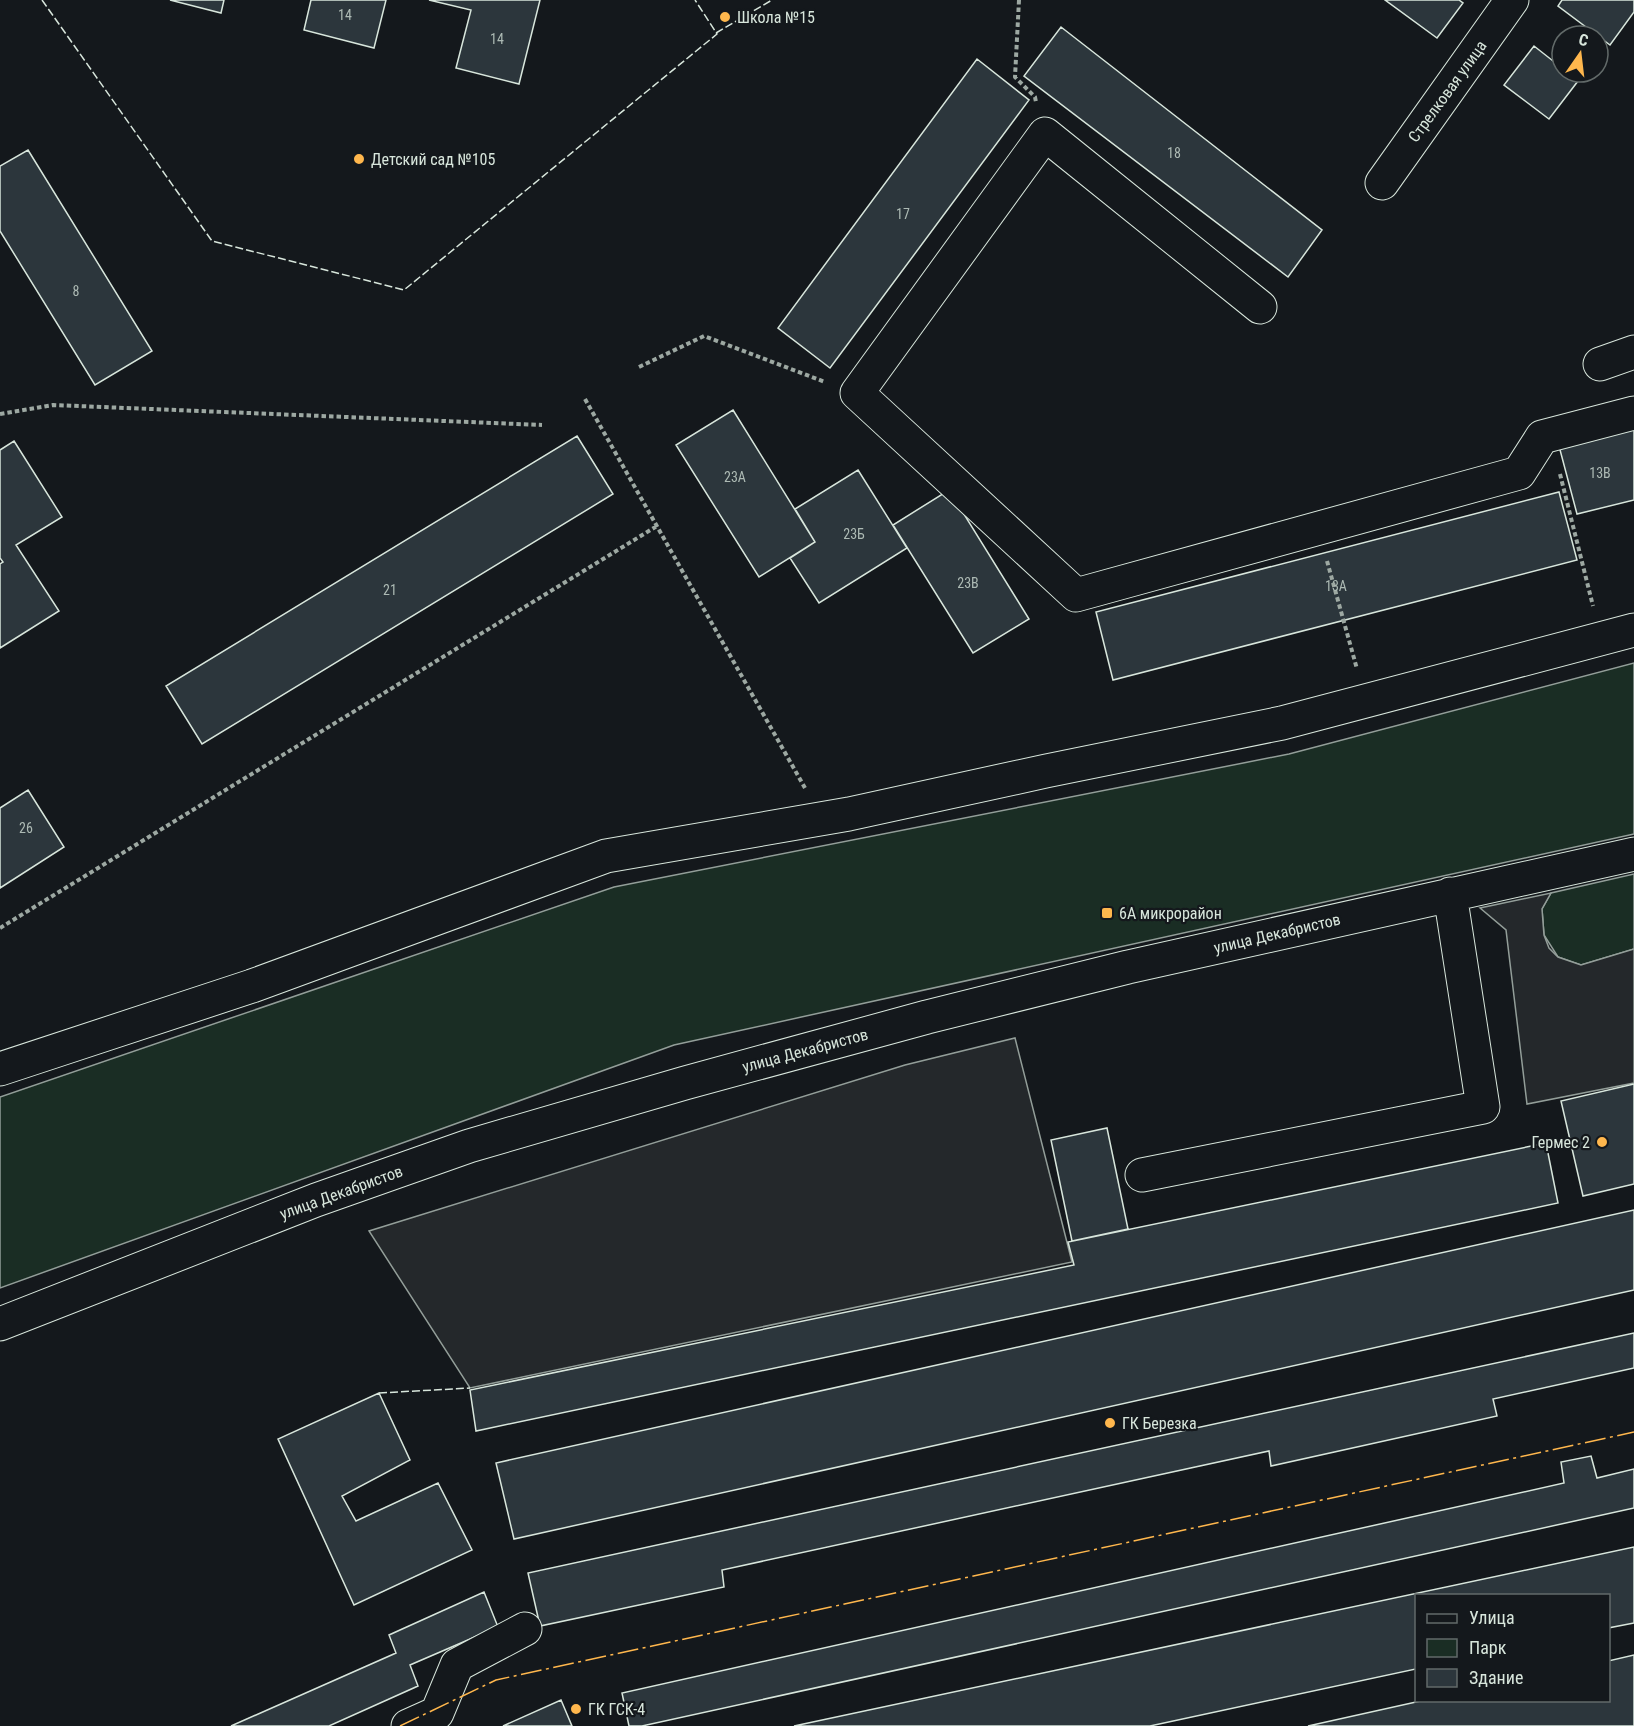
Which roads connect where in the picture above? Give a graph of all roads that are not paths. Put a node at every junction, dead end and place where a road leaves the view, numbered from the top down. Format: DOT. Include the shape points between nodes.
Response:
graph roads {
  1 [pos="1512,0"];
  2 [pos="1382,183"];
  3 [pos="1260,307"];
  4 [pos="1634,352"];
  5 [pos="1600,364"];
  6 [pos="1634,413"];
  7 [pos="1634,630"];
  8 [pos="1634,854"];
  9 [pos="1449,894"];
  10 [pos="0,1069"];
  11 [pos="1142,1175"];
  12 [pos="0,1324"];
  13 [pos="525,1629"];
  14 [pos="408,1726"];
  1 -- 2 [label="street, Стрелковая улица"];
  3 -- 6 [label="street" via="1045,134 857,393 1076,595 1520,473 1542,437"];
  4 -- 5 [label="street"];
  7 -- 10 [label="street" via="1282,723 849,814 606,856 252,986"];
  8 -- 9 [label="street, улица Декабристов"];
  9 -- 11 [label="street" via="1483,1107"];
  9 -- 12 [label="street, улица Декабристов" via="927,1017 469,1146 316,1200"];
  13 -- 14 [label="street" via="457,1665 437,1713"];
}
